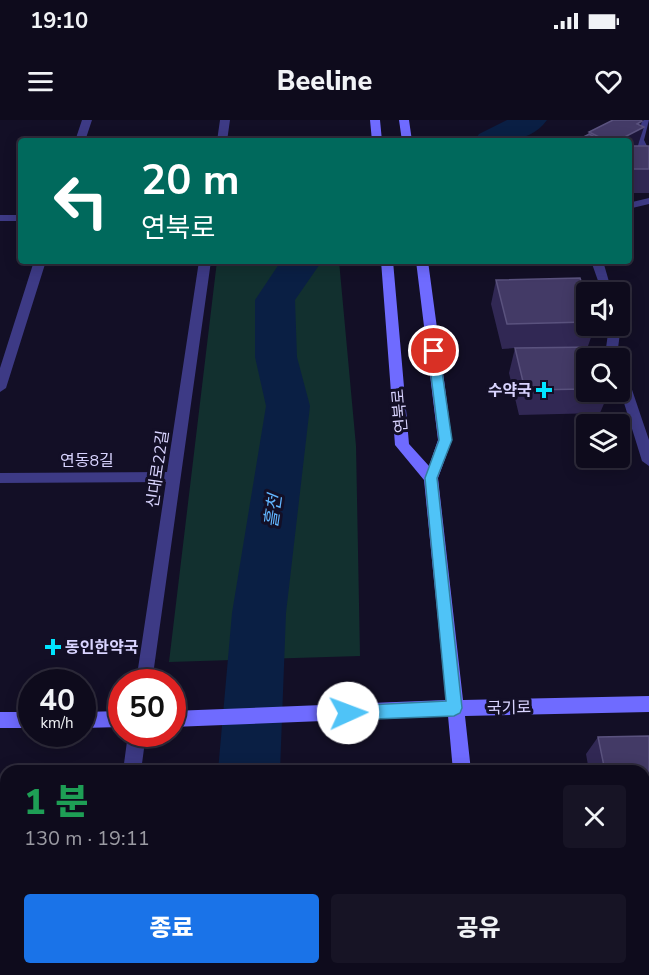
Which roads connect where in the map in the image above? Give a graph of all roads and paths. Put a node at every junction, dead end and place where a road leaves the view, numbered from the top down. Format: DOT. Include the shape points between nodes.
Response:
graph roads {
  1 [pos="87,120"];
  2 [pos="225,120"];
  3 [pos="375,120"];
  4 [pos="404,120"];
  5 [pos="647,123"];
  6 [pos="81,138"];
  7 [pos="222,138"];
  8 [pos="377,138"];
  9 [pos="407,138"];
  10 [pos="649,160"];
  11 [pos="649,201"];
  12 [pos="632,205"];
  13 [pos="0,218"];
  14 [pos="18,218"];
  15 [pos="39,264"];
  16 [pos="205,264"];
  17 [pos="387,264"];
  18 [pos="422,264"];
  19 [pos="598,264"];
  20 [pos="604,282"];
  21 [pos="0,388"];
  22 [pos="630,402"];
  23 [pos="649,461"];
  24 [pos="174,477"];
  25 [pos="0,478"];
  26 [pos="431,478"];
  27 [pos="146,669"];
  28 [pos="649,704"];
  29 [pos="454,708"];
  30 [pos="186,719"];
  31 [pos="0,720"];
  32 [pos="18,720"];
  33 [pos="135,747"];
  34 [pos="133,765"];
  35 [pos="461,765"];
  1 -- 6 [label="street"];
  2 -- 7 [label="street"];
  3 -- 8 [label="main road"];
  4 -- 9 [label="main road"];
  5 -- 10 [label="street" via="639,140"];
  11 -- 12 [label="street"];
  13 -- 14 [label="street"];
  15 -- 21 [label="street"];
  16 -- 24 [label="street, 신대로22길"];
  17 -- 26 [label="main road, 연북로" via="402,445"];
  18 -- 26 [label="main road" via="445,440"];
  19 -- 20 [label="street"];
  22 -- 23 [label="street"];
  24 -- 25 [label="street, 연동8길"];
  24 -- 27 [label="street, 신대로22길"];
  26 -- 29 [label="main road"];
  28 -- 29 [label="main road, 국기로"];
  29 -- 30 [label="main road, 국기로"];
  29 -- 35 [label="main road"];
  31 -- 32 [label="main road"];
  33 -- 34 [label="street"];
}
